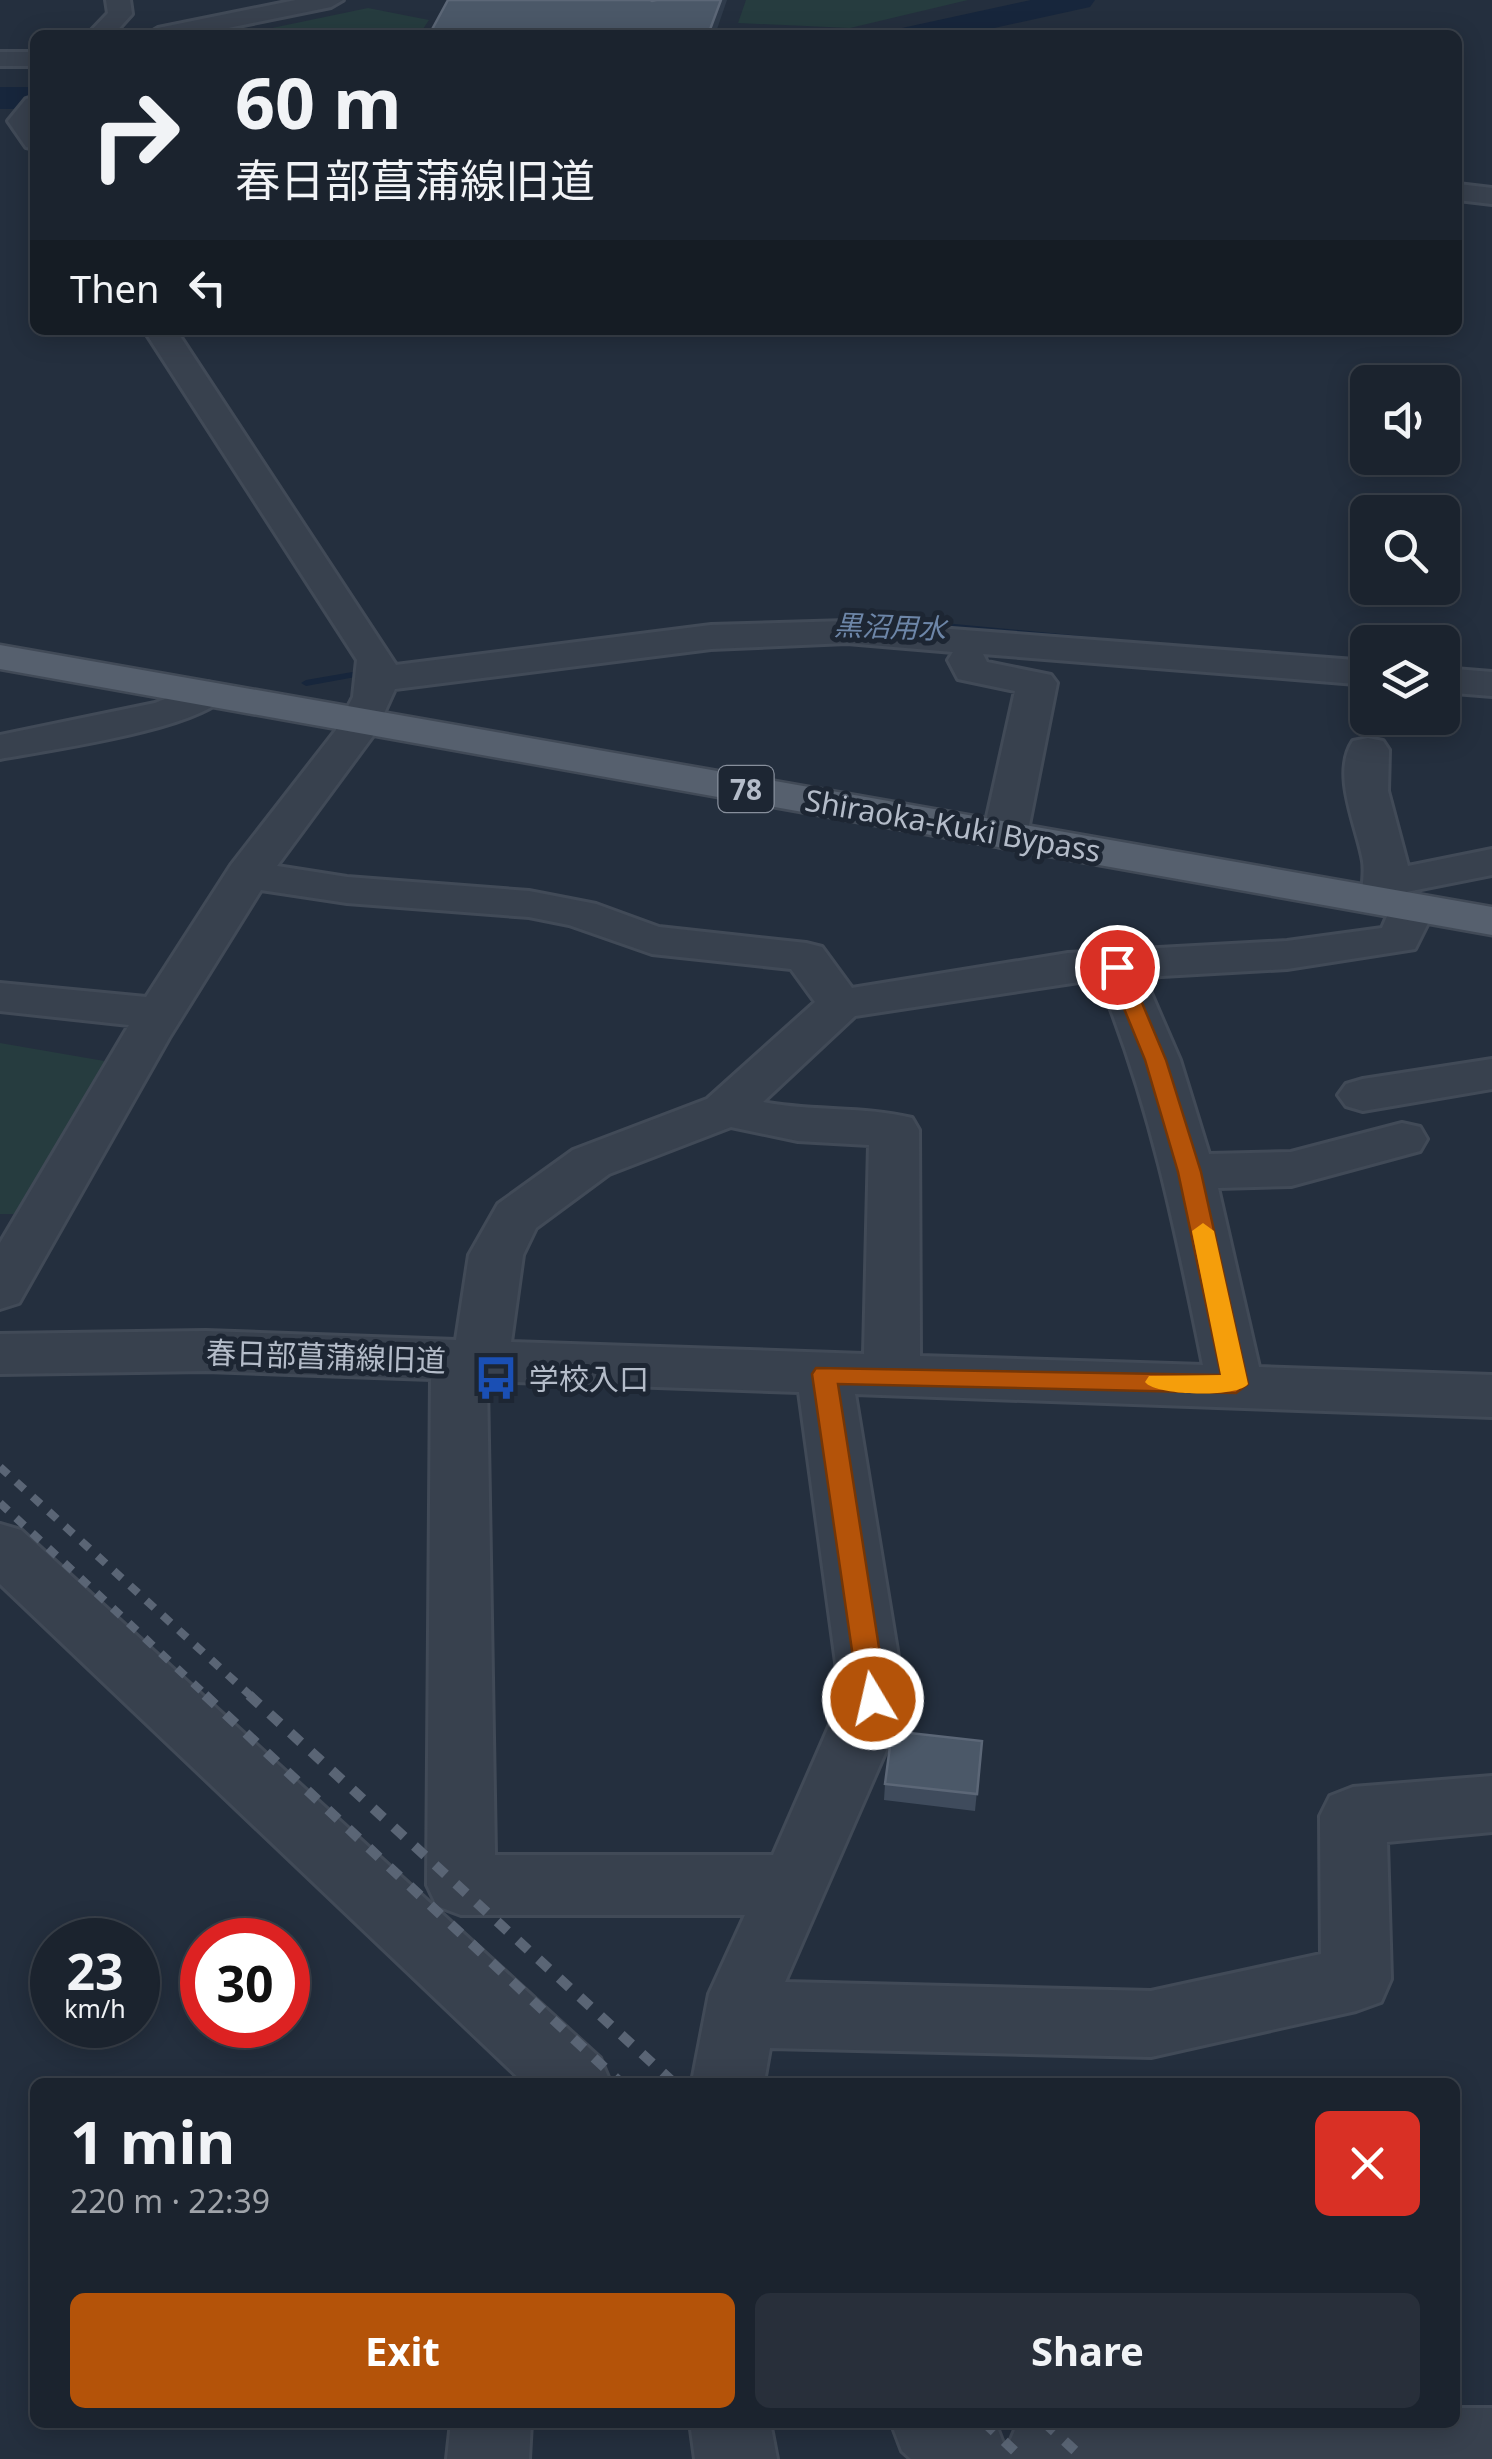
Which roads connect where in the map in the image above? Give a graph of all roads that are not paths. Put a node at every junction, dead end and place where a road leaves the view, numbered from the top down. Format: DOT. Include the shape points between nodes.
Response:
graph roads {
  1 [pos="118,0"];
  2 [pos="331,0"];
  3 [pos="104,30"];
  4 [pos="183,30"];
  5 [pos="0,59"];
  6 [pos="30,59"];
  7 [pos="30,109"];
  8 [pos="30,134"];
  9 [pos="1462,192"];
  10 [pos="1492,196"];
  11 [pos="163,335"];
  12 [pos="972,640"];
  13 [pos="0,657"];
  14 [pos="1350,672"];
  15 [pos="1460,681"];
  16 [pos="1492,684"];
  17 [pos="207,694"];
  18 [pos="370,700"];
  19 [pos="0,747"];
  20 [pos="1368,750"];
  21 [pos="1005,834"];
  22 [pos="1492,862"];
  23 [pos="247,874"];
  24 [pos="1394,897"];
  25 [pos="1492,921"];
  26 [pos="1117,967"];
  27 [pos="0,998"];
  28 [pos="840,1004"];
  29 [pos="158,1013"];
  30 [pos="1492,1074"];
  31 [pos="1363,1095"];
  32 [pos="725,1110"];
  33 [pos="1402,1139"];
  34 [pos="1190,1172"];
  35 [pos="0,1290"];
  36 [pos="0,1354"];
  37 [pos="470,1361"];
  38 [pos="824,1374"];
  39 [pos="892,1376"];
  40 [pos="1236,1384"];
  41 [pos="1492,1396"];
  42 [pos="0,1546"];
  43 [pos="1492,1804"];
  44 [pos="793,1885"];
  45 [pos="740,2014"];
  46 [pos="570,2078"];
  47 [pos="729,2078"];
  48 [pos="491,2428"];
  49 [pos="731,2428"];
  50 [pos="937,2428"];
  51 [pos="1492,2449"];
  52 [pos="488,2459"];
  53 [pos="736,2459"];
  54 [pos="969,2459"];
  55 [pos="1044,2459"];
  1 -- 3 [label="street" via="120,14"];
  2 -- 4 [label="street"];
  5 -- 6 [label="street"];
  7 -- 8 [label="street" via="21,121"];
  9 -- 10 [label="street"];
  11 -- 18 [label="street" via="376,660"];
  12 -- 14 [label="street"];
  12 -- 18 [label="street" via="847,632 711,637"];
  12 -- 21 [label="street" via="966,664 972,670 1036,683"];
  13 -- 17 [label="main road, Shiraoka-Kuki Bypass / 78"];
  15 -- 16 [label="street"];
  17 -- 18 [label="main road, Shiraoka-Kuki Bypass / 78"];
  17 -- 19 [label="street" via="167,712"];
  18 -- 21 [label="main road, Shiraoka-Kuki Bypass / 78"];
  18 -- 23 [label="street"];
  20 -- 24 [label="street" via="1367,791"];
  21 -- 24 [label="main road, Shiraoka-Kuki Bypass / 78"];
  22 -- 24 [label="street"];
  23 -- 28 [label="street" via="346,890 529,904 652,940 806,957"];
  23 -- 29 [label="street"];
  24 -- 25 [label="main road, Shiraoka-Kuki Bypass / 78"];
  24 -- 26 [label="street" via="1398,939"];
  26 -- 28 [label="street" via="1068,967"];
  26 -- 34 [label="street" via="1156,1060"];
  27 -- 29 [label="street"];
  28 -- 32 [label="street"];
  29 -- 35 [label="street"];
  30 -- 31 [label="street"];
  32 -- 37 [label="street" via="591,1162 516,1217 496,1256"];
  32 -- 39 [label="street" via="798,1125 894,1130"];
  33 -- 34 [label="street" via="1291,1168"];
  34 -- 40 [label="street"];
  36 -- 37 [label="street, 春日部菖蒲線旧道" via="206,1350"];
  37 -- 38 [label="street, 春日部菖蒲線旧道"];
  37 -- 44 [label="street" via="461,1885"];
  38 -- 39 [label="street, 春日部菖蒲線旧道"];
  38 -- 44 [label="street" via="873,1699"];
  39 -- 40 [label="street, 春日部菖蒲線旧道"];
  40 -- 41 [label="street, 春日部菖蒲線旧道"];
  42 -- 46 [label="street"];
  43 -- 45 [label="street" via="1353,1816 1356,1979 1151,2024"];
  44 -- 45 [label="street"];
  45 -- 47 [label="street"];
  48 -- 52 [label="street"];
  49 -- 53 [label="street"];
  50 -- 54 [label="street"];
  51 -- 55 [label="street" via="1176,2450"];
}
